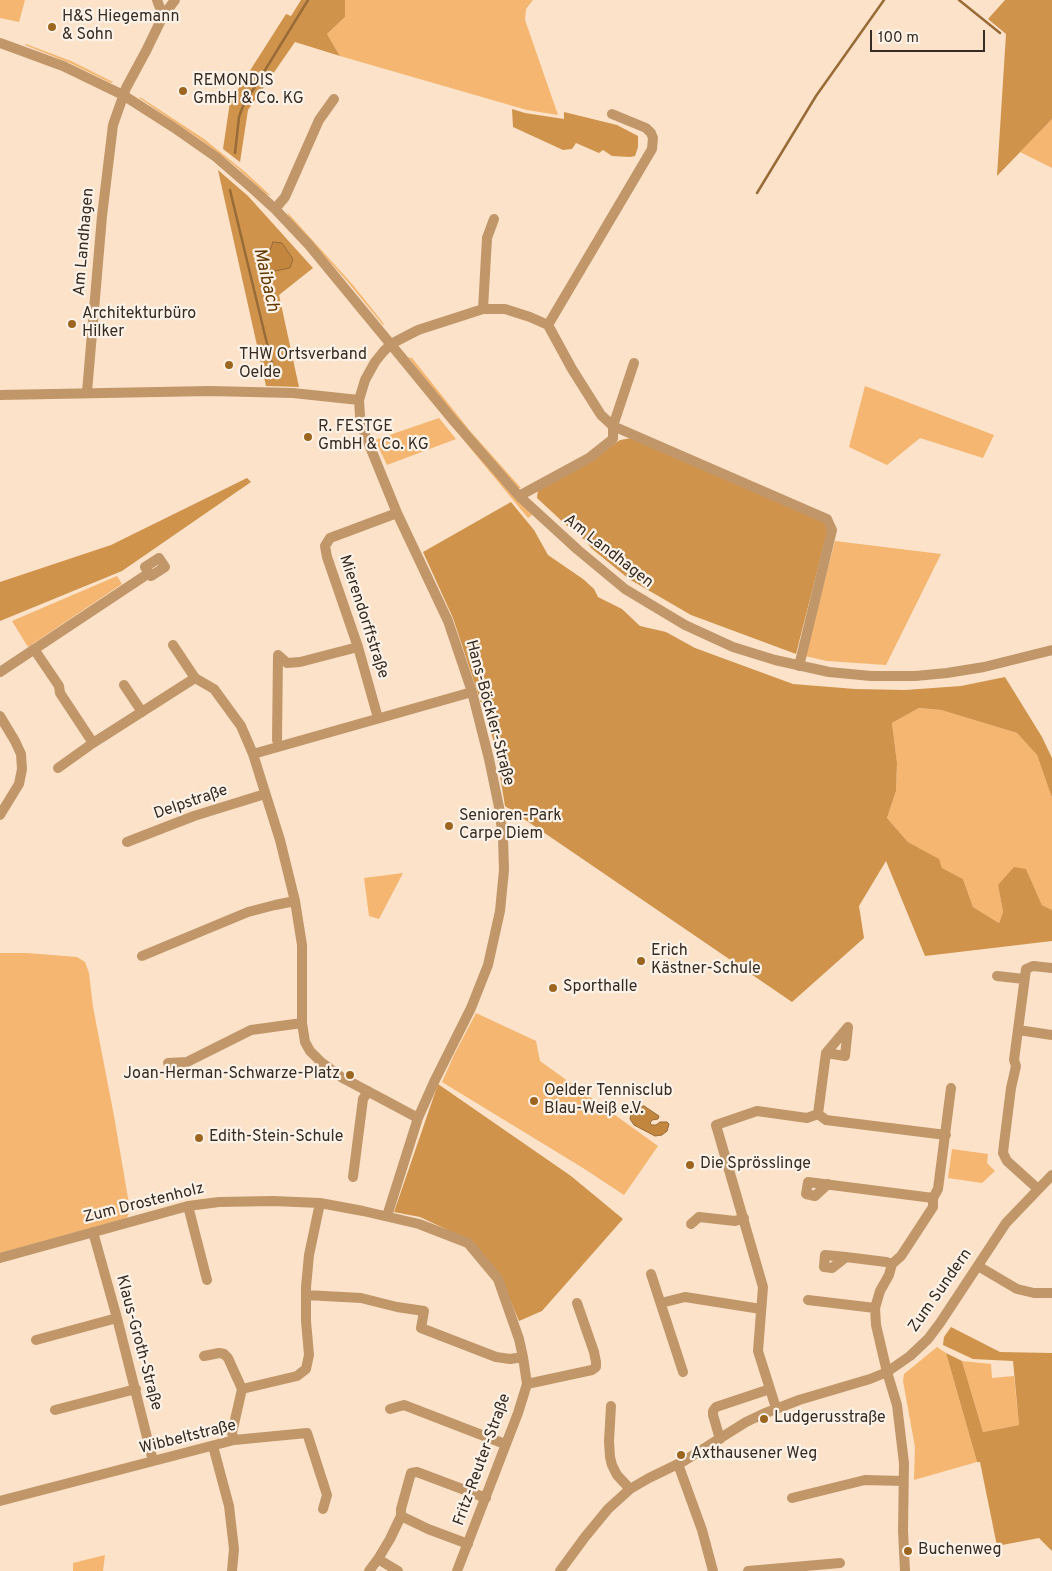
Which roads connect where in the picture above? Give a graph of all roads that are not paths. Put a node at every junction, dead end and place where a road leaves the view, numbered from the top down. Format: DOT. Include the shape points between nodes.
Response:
graph roads {
  1 [pos="157,0"];
  2 [pos="175,0"];
  3 [pos="163,16"];
  4 [pos="0,43"];
  5 [pos="122,95"];
  6 [pos="334,99"];
  7 [pos="612,114"];
  8 [pos="275,208"];
  9 [pos="494,219"];
  10 [pos="482,309"];
  11 [pos="548,326"];
  12 [pos="391,344"];
  13 [pos="634,363"];
  14 [pos="87,392"];
  15 [pos="0,395"];
  16 [pos="359,400"];
  17 [pos="613,426"];
  18 [pos="519,496"];
  19 [pos="397,513"];
  20 [pos="149,573"];
  21 [pos="173,645"];
  22 [pos="358,647"];
  23 [pos="34,649"];
  24 [pos="1052,650"];
  25 [pos="799,666"];
  26 [pos="0,672"];
  27 [pos="195,678"];
  28 [pos="124,686"];
  29 [pos="472,692"];
  30 [pos="142,712"];
  31 [pos="0,716"];
  32 [pos="378,718"];
  33 [pos="277,740"];
  34 [pos="93,743"];
  35 [pos="253,754"];
  36 [pos="58,768"];
  37 [pos="265,794"];
  38 [pos="0,815"];
  39 [pos="127,842"];
  40 [pos="296,901"];
  41 [pos="142,956"];
  42 [pos="1052,968"];
  43 [pos="997,976"];
  44 [pos="1024,980"];
  45 [pos="302,1023"];
  46 [pos="1018,1030"];
  47 [pos="1052,1034"];
  48 [pos="826,1054"];
  49 [pos="168,1063"];
  50 [pos="951,1088"];
  51 [pos="368,1091"];
  52 [pos="818,1114"];
  53 [pos="418,1118"];
  54 [pos="946,1135"];
  55 [pos="1052,1175"];
  56 [pos="353,1177"];
  57 [pos="828,1184"];
  58 [pos="1038,1190"];
  59 [pos="933,1198"];
  60 [pos="320,1203"];
  61 [pos="188,1206"];
  62 [pos="387,1216"];
  63 [pos="744,1218"];
  64 [pos="691,1224"];
  65 [pos="93,1232"];
  66 [pos="846,1257"];
  67 [pos="0,1258"];
  68 [pos="892,1264"];
  69 [pos="978,1266"];
  70 [pos="651,1274"];
  71 [pos="208,1280"];
  72 [pos="1052,1293"];
  73 [pos="306,1295"];
  74 [pos="808,1300"];
  75 [pos="577,1303"];
  76 [pos="661,1303"];
  77 [pos="761,1308"];
  78 [pos="875,1308"];
  79 [pos="117,1318"];
  80 [pos="36,1340"];
  81 [pos="204,1356"];
  82 [pos="523,1357"];
  83 [pos="683,1372"];
  84 [pos="887,1372"];
  85 [pos="527,1384"];
  86 [pos="770,1388"];
  87 [pos="242,1389"];
  88 [pos="136,1390"];
  89 [pos="611,1406"];
  90 [pos="776,1408"];
  91 [pos="390,1409"];
  92 [pos="55,1410"];
  93 [pos="720,1439"];
  94 [pos="234,1440"];
  95 [pos="505,1444"];
  96 [pos="213,1446"];
  97 [pos="153,1461"];
  98 [pos="678,1464"];
  99 [pos="904,1481"];
  100 [pos="630,1489"];
  101 [pos="486,1498"];
  102 [pos="792,1498"];
  103 [pos="0,1501"];
  104 [pos="322,1509"];
  105 [pos="401,1516"];
  106 [pos="468,1544"];
  107 [pos="378,1559"];
  108 [pos="840,1563"];
  109 [pos="232,1571"];
  110 [pos="370,1571"];
  111 [pos="398,1571"];
  112 [pos="457,1571"];
  113 [pos="560,1571"];
  114 [pos="713,1571"];
  115 [pos="748,1571"];
  116 [pos="905,1571"];
  1 -- 3 [label="street"];
  2 -- 3 [label="street, Am Landhagen"];
  3 -- 5 [label="street, Am Landhagen"];
  4 -- 5 [label="street, Am Landhagen" via="63,66"];
  5 -- 8 [label="street, Am Landhagen" via="216,157"];
  5 -- 14 [label="street, Am Landhagen" via="110,148"];
  6 -- 8 [label="street" via="319,120 285,197"];
  7 -- 11 [label="street" via="651,132 652,149"];
  8 -- 12 [label="street, Am Landhagen"];
  9 -- 10 [label="street" via="487,238"];
  10 -- 11 [label="street" via="506,309"];
  10 -- 12 [label="street" via="418,330"];
  11 -- 17 [label="street" via="601,415"];
  12 -- 16 [label="street, Hans-Böckler-Straße" via="375,362"];
  12 -- 18 [label="street, Am Landhagen"];
  13 -- 17 [label="street"];
  14 -- 15 [label="street"];
  14 -- 16 [label="street" via="293,393"];
  16 -- 19 [label="street, Hans-Böckler-Straße" via="364,432"];
  17 -- 18 [label="street" via="612,439 589,458"];
  17 -- 25 [label="street" via="827,519 832,530"];
  18 -- 25 [label="street, Am Landhagen" via="625,589 685,625 733,647"];
  19 -- 22 [label="street, Mierendorffstraße" via="330,538 325,546"];
  19 -- 29 [label="street, Hans-Böckler-Straße" via="448,621"];
  20 -- 23 [label="street"];
  21 -- 27 [label="street"];
  22 -- 32 [label="street, Mierendorffstraße"];
  22 -- 33 [label="street" via="287,664 278,655"];
  23 -- 26 [label="street"];
  23 -- 34 [label="street"];
  24 -- 25 [label="street, Am Landhagen" via="984,667 914,676 871,676"];
  27 -- 30 [label="street"];
  27 -- 35 [label="street" via="214,689 242,726"];
  28 -- 30 [label="street"];
  29 -- 32 [label="street"];
  29 -- 53 [label="street, Hans-Böckler-Straße" via="489,760 503,838 500,911 488,965 473,1004"];
  30 -- 34 [label="street"];
  31 -- 38 [label="street" via="21,754 22,769 19,784"];
  32 -- 35 [label="street"];
  34 -- 36 [label="street"];
  35 -- 37 [label="street"];
  37 -- 39 [label="street, Delpstraße" via="194,816"];
  37 -- 40 [label="street"];
  40 -- 41 [label="street" via="248,912"];
  40 -- 45 [label="street" via="302,945"];
  42 -- 44 [label="street" via="1033,966 1026,969"];
  43 -- 44 [label="street"];
  44 -- 46 [label="street"];
  45 -- 49 [label="street" via="251,1030 187,1062"];
  45 -- 51 [label="street" via="310,1051 341,1077"];
  46 -- 47 [label="street"];
  46 -- 58 [label="street" via="1004,1153 1007,1161"];
  48 -- 52 [label="street"];
  50 -- 54 [label="street"];
  51 -- 53 [label="street"];
  51 -- 56 [label="street" via="364,1099"];
  52 -- 54 [label="street" via="826,1120"];
  52 -- 63 [label="street" via="807,1118 757,1111 716,1125"];
  53 -- 62 [label="street, Hans-Böckler-Straße"];
  54 -- 59 [label="street" via="938,1189"];
  55 -- 58 [label="street, Zum Sundern"];
  57 -- 59 [label="street"];
  58 -- 69 [label="street, Zum Sundern" via="1006,1223"];
  59 -- 68 [label="street" via="933,1207 901,1256"];
  60 -- 61 [label="street, Zum Drostenholz" via="219,1202"];
  60 -- 62 [label="street, Zum Drostenholz"];
  60 -- 73 [label="street" via="309,1255"];
  61 -- 65 [label="street, Zum Drostenholz"];
  61 -- 71 [label="street"];
  62 -- 82 [label="street, Fritz-Reuter-Straße" via="419,1224 468,1243 498,1279"];
  63 -- 64 [label="street" via="735,1221 699,1217"];
  63 -- 77 [label="street" via="764,1287"];
  65 -- 67 [label="street, Zum Drostenholz"];
  65 -- 79 [label="street, Klaus-Groth-Straße"];
  66 -- 68 [label="street"];
  68 -- 78 [label="street"];
  69 -- 72 [label="street" via="1017,1288 1034,1293"];
  69 -- 84 [label="street, Zum Sundern" via="928,1339"];
  70 -- 76 [label="street"];
  73 -- 82 [label="street" via="361,1298 424,1311 421,1328 496,1357"];
  73 -- 87 [label="street" via="309,1355 306,1369 297,1376"];
  74 -- 78 [label="street"];
  75 -- 85 [label="street" via="596,1367"];
  76 -- 77 [label="street" via="685,1297"];
  76 -- 83 [label="street"];
  77 -- 86 [label="street" via="758,1351"];
  78 -- 84 [label="street"];
  79 -- 80 [label="street"];
  79 -- 88 [label="street, Klaus-Groth-Straße"];
  81 -- 87 [label="street" via="224,1354"];
  82 -- 85 [label="street, Fritz-Reuter-Straße"];
  84 -- 90 [label="street, Zum Sundern"];
  84 -- 99 [label="street" via="897,1405"];
  85 -- 95 [label="street, Fritz-Reuter-Straße"];
  86 -- 90 [label="street"];
  86 -- 93 [label="street" via="716,1407 713,1415"];
  87 -- 94 [label="street" via="232,1433"];
  88 -- 92 [label="street"];
  88 -- 97 [label="street, Klaus-Groth-Straße"];
  89 -- 100 [label="street" via="610,1457 617,1474"];
  90 -- 93 [label="street, Zum Sundern"];
  91 -- 95 [label="street" via="404,1405"];
  93 -- 98 [label="street, Zum Sundern"];
  94 -- 96 [label="street, Wibbeltstraße"];
  94 -- 104 [label="street, Wibbeltstraße" via="307,1433 327,1495"];
  95 -- 101 [label="street, Fritz-Reuter-Straße"];
  96 -- 97 [label="street, Wibbeltstraße"];
  96 -- 109 [label="street" via="229,1506 234,1549"];
  97 -- 103 [label="street, Wibbeltstraße"];
  98 -- 100 [label="street, Zum Sundern"];
  98 -- 114 [label="street"];
  99 -- 102 [label="street" via="865,1480"];
  99 -- 116 [label="street"];
  100 -- 113 [label="street, Zum Sundern" via="608,1509"];
  101 -- 105 [label="street" via="413,1472"];
  101 -- 106 [label="street, Fritz-Reuter-Straße"];
  105 -- 106 [label="street"];
  105 -- 107 [label="street"];
  106 -- 112 [label="street, Fritz-Reuter-Straße"];
  107 -- 110 [label="street"];
  107 -- 111 [label="street"];
  108 -- 115 [label="street"];
}
